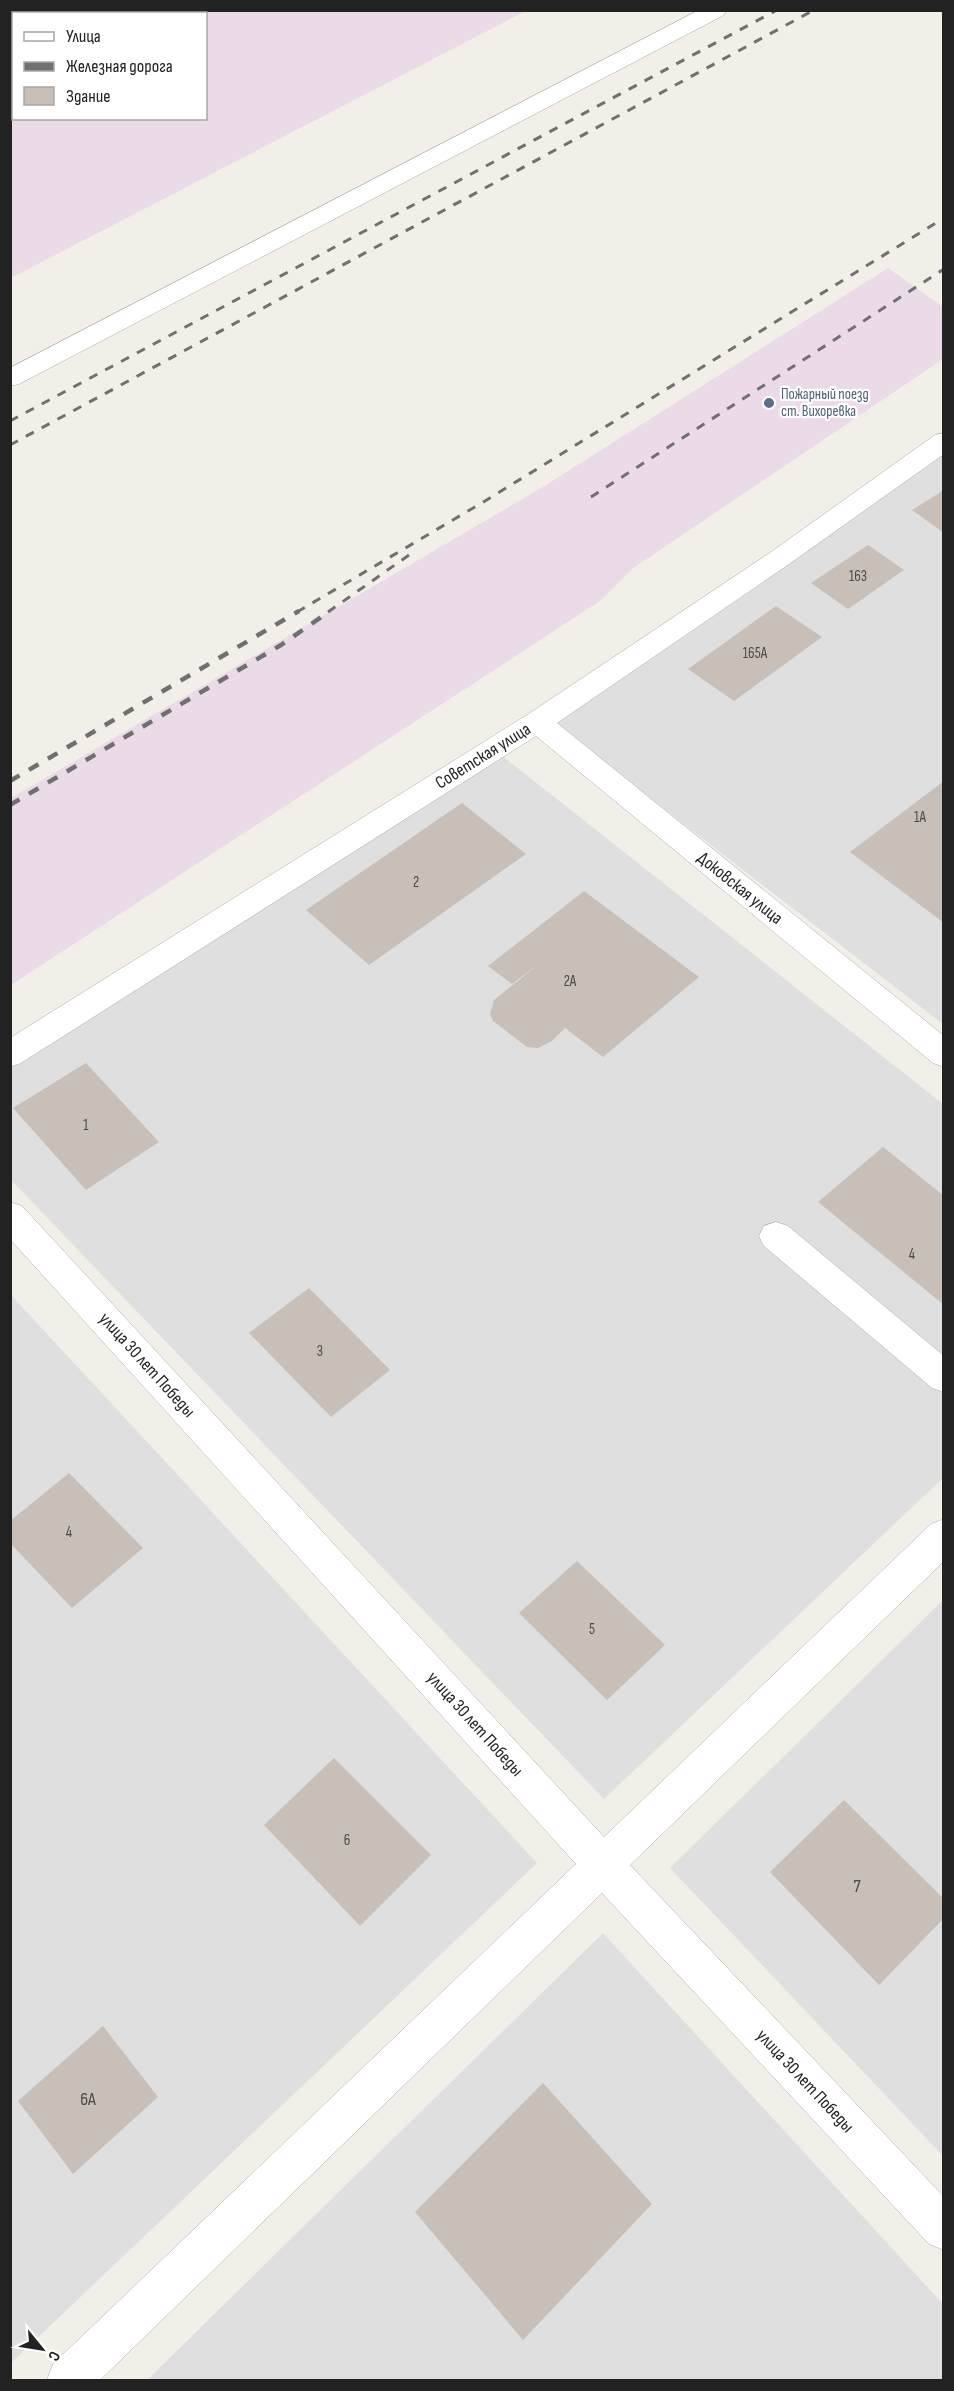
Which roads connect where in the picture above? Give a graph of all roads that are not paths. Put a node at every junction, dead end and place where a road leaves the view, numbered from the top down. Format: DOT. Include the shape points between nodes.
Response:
graph roads {
  1 [pos="716,10"];
  2 [pos="10,378"];
  3 [pos="944,441"];
  4 [pos="537,722"];
  5 [pos="10,1054"];
  6 [pos="944,1054"];
  7 [pos="10,1216"];
  8 [pos="776,1236"];
  9 [pos="944,1377"];
  10 [pos="944,1536"];
  11 [pos="603,1865"];
  12 [pos="944,2229"];
  13 [pos="69,2380"];
  1 -- 2 [label="street"];
  3 -- 4 [label="street, Советская улица" via="780,558"];
  4 -- 5 [label="street, Советская улица"];
  4 -- 6 [label="street, Доковская улица"];
  7 -- 11 [label="street, улица 30 лет Победы"];
  8 -- 9 [label="street"];
  10 -- 11 [label="street"];
  11 -- 12 [label="street, улица 30 лет Победы"];
  11 -- 13 [label="street"];
}
